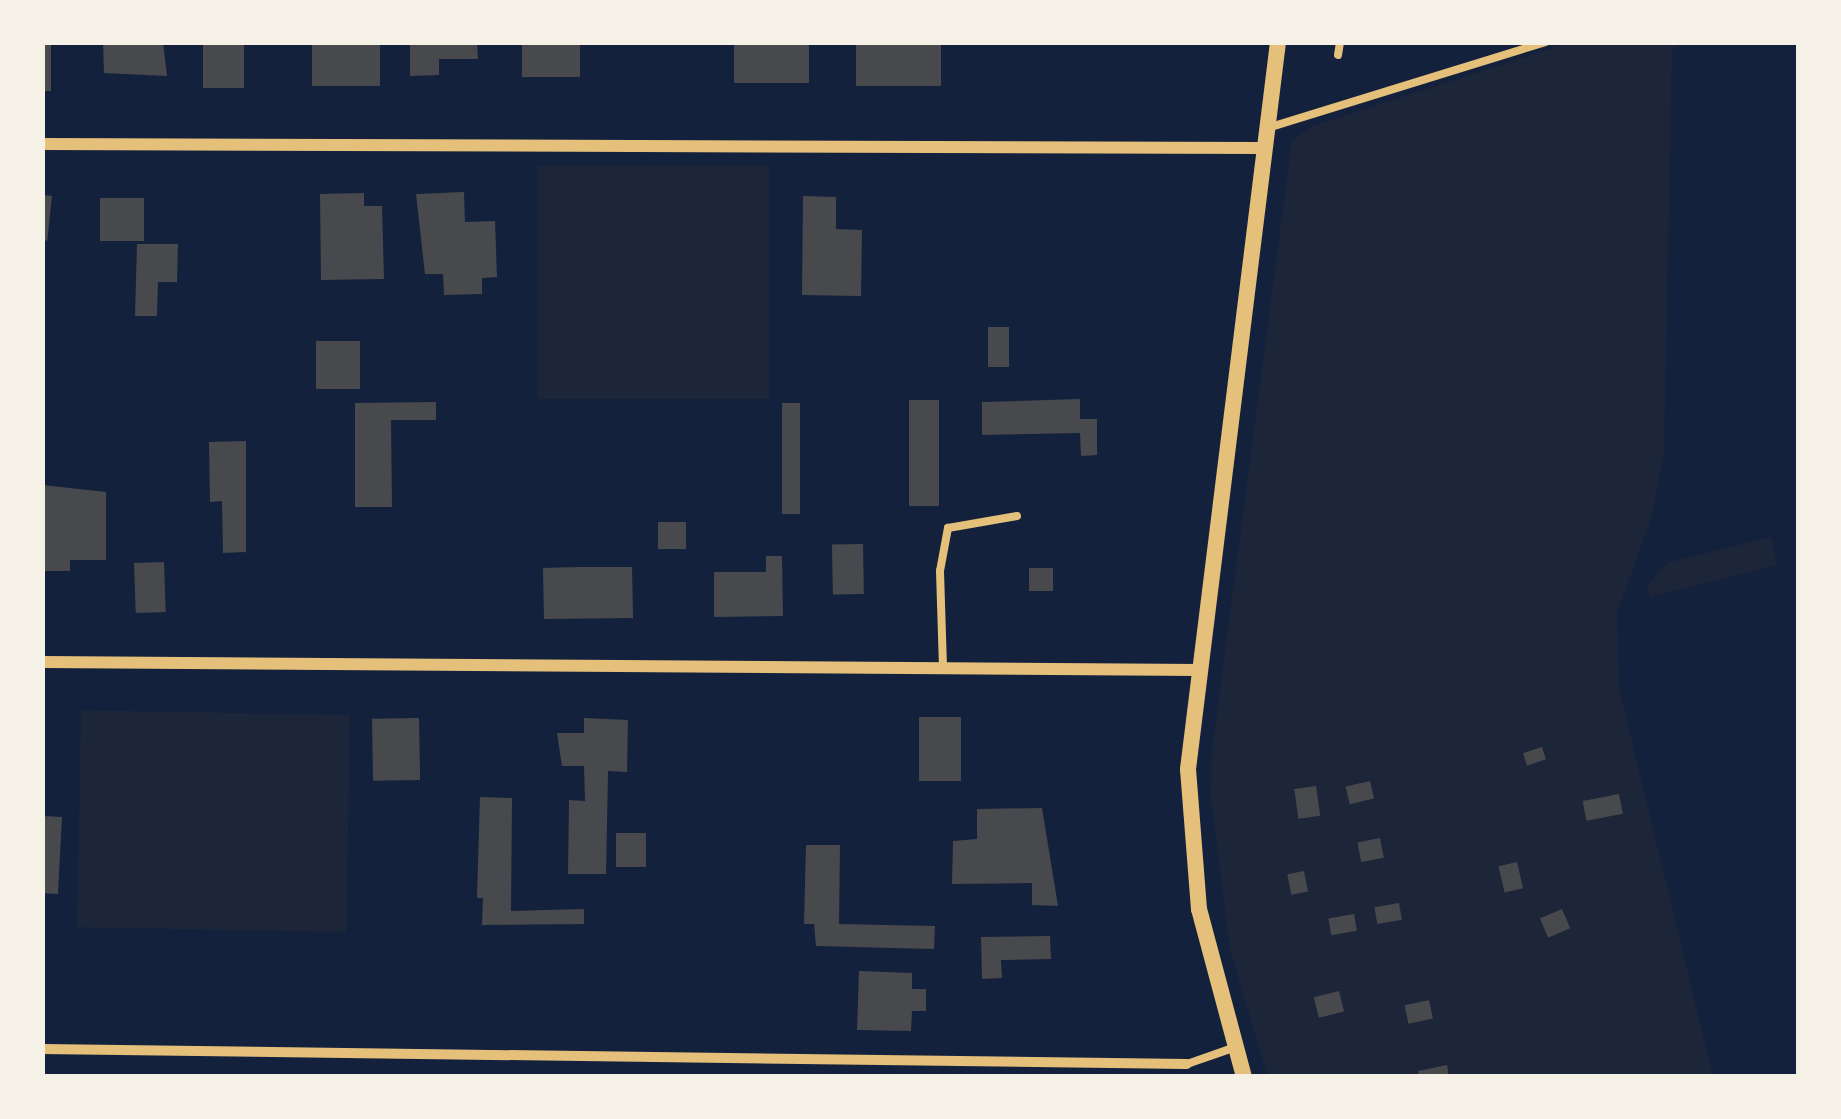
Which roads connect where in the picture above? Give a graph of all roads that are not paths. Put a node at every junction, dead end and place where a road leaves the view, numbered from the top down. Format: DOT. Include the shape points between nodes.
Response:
graph roads {
  1 [pos="1278,42"];
  2 [pos="1340,42"];
  3 [pos="1545,42"];
  4 [pos="1338,55"];
  5 [pos="1265,129"];
  6 [pos="42,144"];
  7 [pos="1262,148"];
  8 [pos="1017,516"];
  9 [pos="42,662"];
  10 [pos="943,667"];
  11 [pos="1199,670"];
  12 [pos="42,1048"];
  13 [pos="1235,1048"];
  14 [pos="1186,1064"];
  15 [pos="1244,1077"];
  1 -- 5 [label="street"];
  2 -- 4 [label="lane"];
  3 -- 5 [label="lane"];
  5 -- 7 [label="street"];
  6 -- 7 [label="street"];
  7 -- 11 [label="street"];
  8 -- 10 [label="lane" via="949,528 940,571"];
  9 -- 10 [label="street"];
  10 -- 11 [label="street"];
  11 -- 13 [label="street" via="1188,769 1192,860"];
  12 -- 14 [label="street"];
  13 -- 14 [label="lane"];
  13 -- 15 [label="street"];
}
